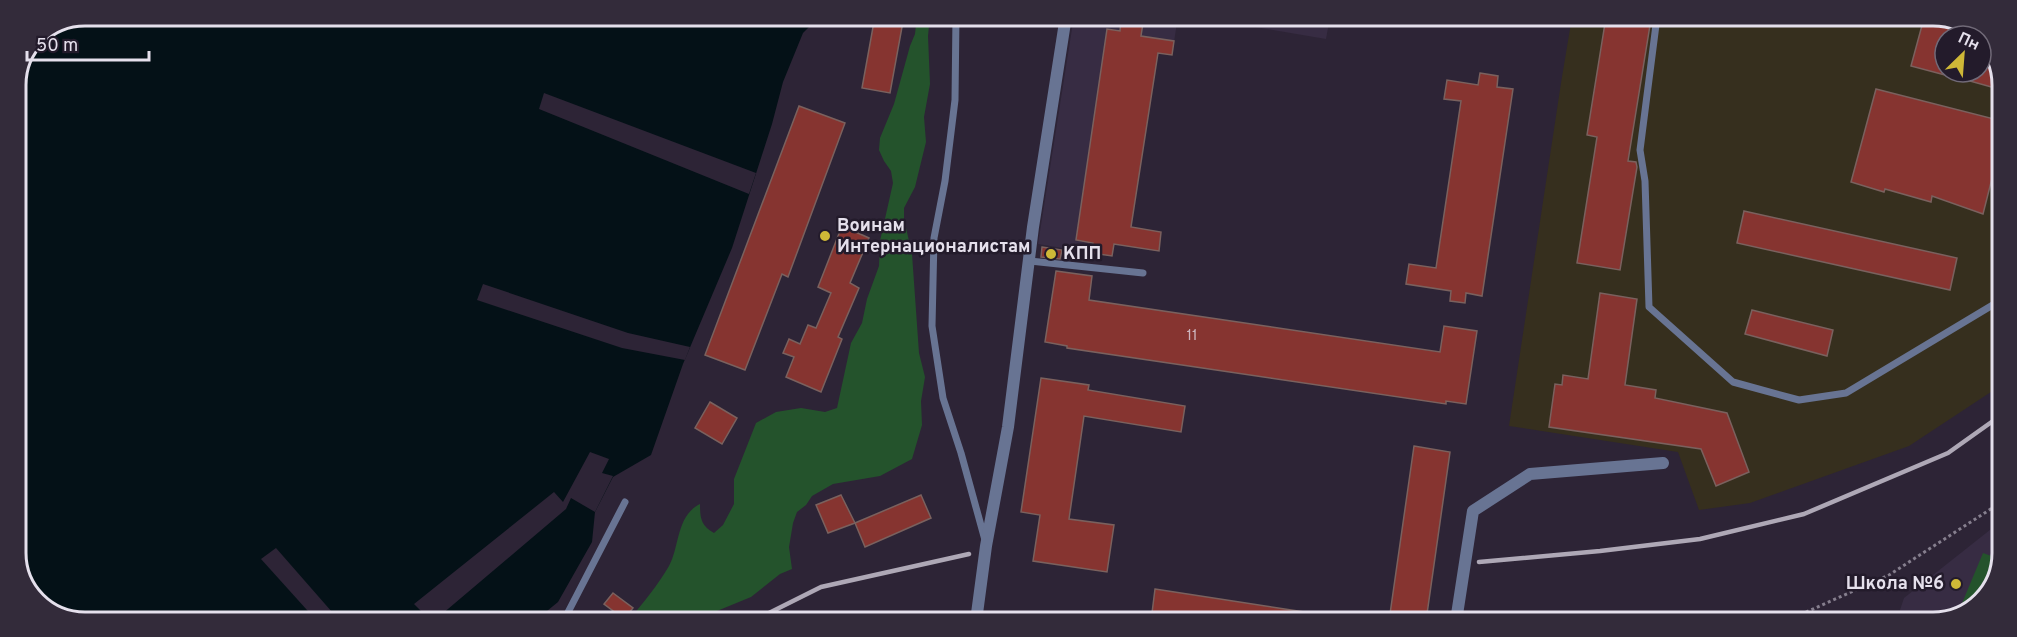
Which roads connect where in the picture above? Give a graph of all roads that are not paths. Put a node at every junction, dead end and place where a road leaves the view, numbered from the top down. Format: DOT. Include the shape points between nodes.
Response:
graph roads {
  1 [pos="956,26"];
  2 [pos="1064,26"];
  3 [pos="1656,26"];
  4 [pos="1030,261"];
  5 [pos="1143,273"];
  6 [pos="1991,306"];
  7 [pos="1663,463"];
  8 [pos="625,502"];
  9 [pos="986,546"];
  10 [pos="568,612"];
  11 [pos="977,612"];
  12 [pos="1457,612"];
  1 -- 9 [label="lane" via="955,100 934,238 932,326 943,398"];
  2 -- 4 [label="street"];
  3 -- 6 [label="lane" via="1640,150 1645,181 1649,308 1734,382 1799,400 1846,393"];
  4 -- 5 [label="lane"];
  4 -- 9 [label="street" via="1008,427"];
  7 -- 12 [label="street" via="1530,474 1473,511"];
  8 -- 10 [label="lane"];
  9 -- 11 [label="street"];
}
